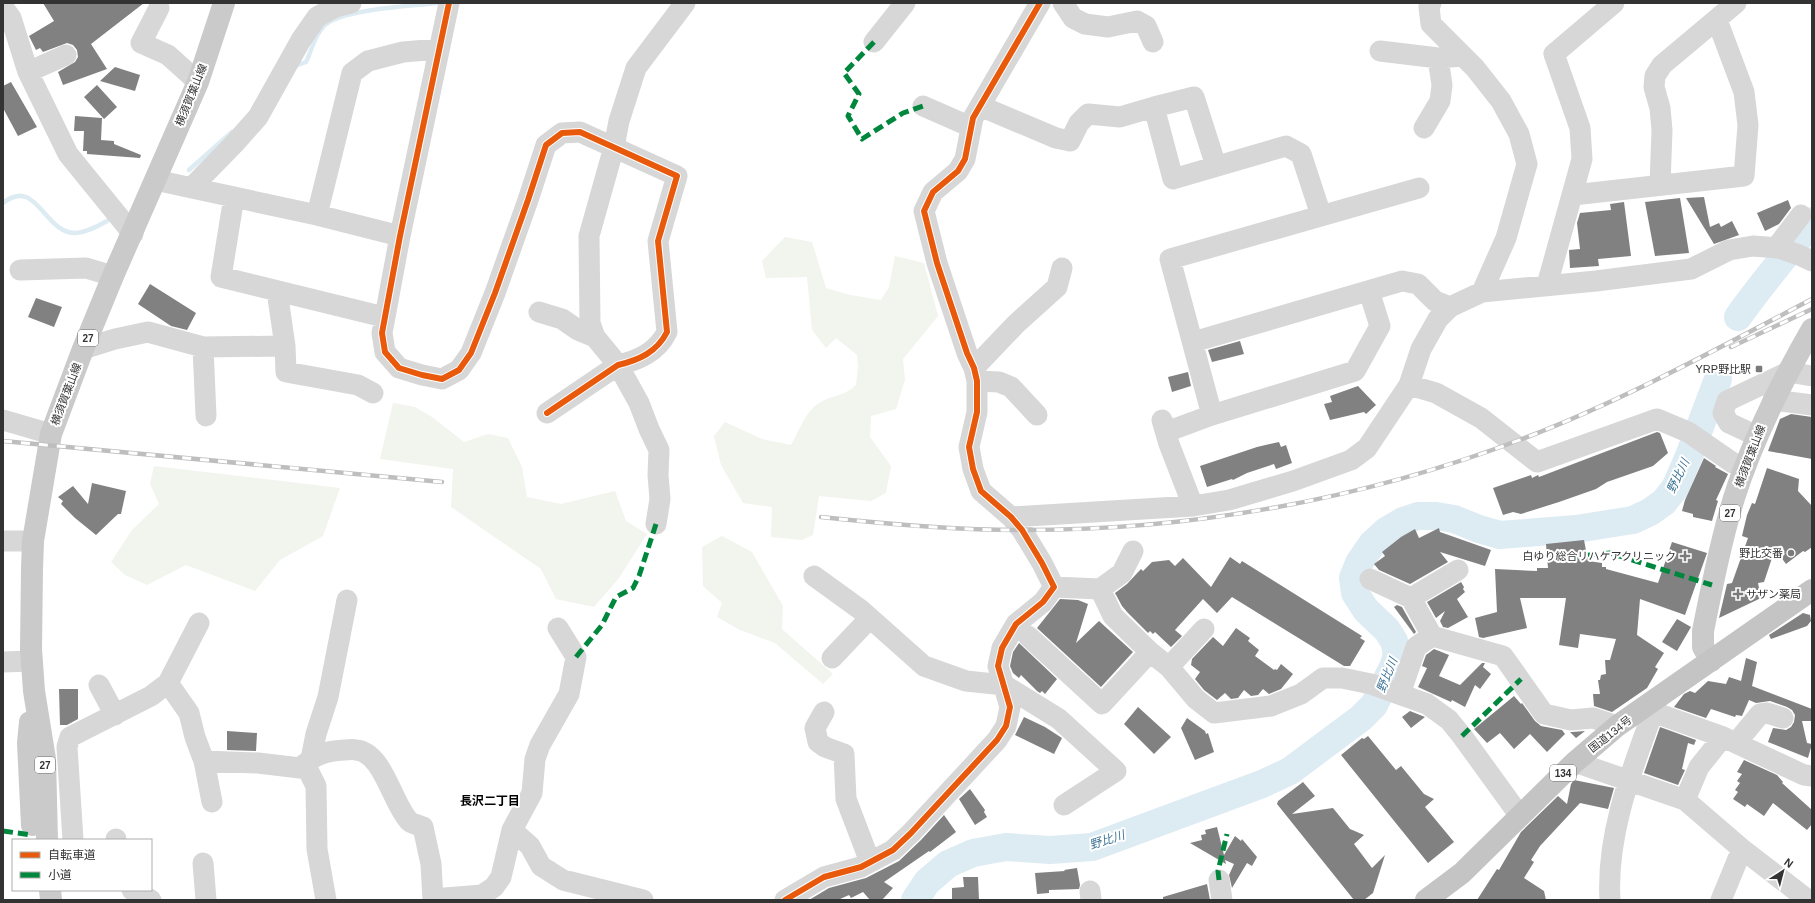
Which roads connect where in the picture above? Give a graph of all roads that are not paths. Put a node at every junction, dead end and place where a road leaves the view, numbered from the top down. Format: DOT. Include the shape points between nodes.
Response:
graph roads {
  1 [pos="224,3"];
  2 [pos="351,3"];
  3 [pos="449,3"];
  4 [pos="685,3"];
  5 [pos="905,3"];
  6 [pos="1038,3"];
  7 [pos="1063,3"];
  8 [pos="1431,3"];
  9 [pos="1614,3"];
  10 [pos="1736,3"];
  11 [pos="3,7"];
  12 [pos="159,8"];
  13 [pos="1717,20"];
  14 [pos="874,42"];
  15 [pos="1153,42"];
  16 [pos="439,50"];
  17 [pos="1380,51"];
  18 [pos="66,55"];
  19 [pos="1463,56"];
  20 [pos="1438,58"];
  21 [pos="28,72"];
  22 [pos="198,82"];
  23 [pos="923,106"];
  24 [pos="980,106"];
  25 [pos="1154,107"];
  26 [pos="971,127"];
  27 [pos="1424,128"];
  28 [pos="614,147"];
  29 [pos="1216,166"];
  30 [pos="155,180"];
  31 [pos="1660,185"];
  32 [pos="192,187"];
  33 [pos="1419,188"];
  34 [pos="1573,195"];
  35 [pos="234,197"];
  36 [pos="1801,214"];
  37 [pos="317,215"];
  38 [pos="1321,215"];
  39 [pos="133,234"];
  40 [pos="400,236"];
  41 [pos="1777,248"];
  42 [pos="1806,258"];
  43 [pos="1062,268"];
  44 [pos="20,270"];
  45 [pos="113,276"];
  46 [pos="1547,285"];
  47 [pos="277,291"];
  48 [pos="1369,291"];
  49 [pos="1482,292"];
  50 [pos="1450,307"];
  51 [pos="539,312"];
  52 [pos="384,317"];
  53 [pos="1812,329"];
  54 [pos="595,337"];
  55 [pos="1193,342"];
  56 [pos="285,346"];
  57 [pos="203,347"];
  58 [pos="83,349"];
  59 [pos="618,365"];
  60 [pos="1788,372"];
  61 [pos="976,375"];
  62 [pos="1812,376"];
  63 [pos="1409,385"];
  64 [pos="373,393"];
  65 [pos="1773,400"];
  66 [pos="1812,405"];
  67 [pos="547,413"];
  68 [pos="1037,414"];
  69 [pos="1212,414"];
  70 [pos="206,416"];
  71 [pos="3,420"];
  72 [pos="51,434"];
  73 [pos="1757,436"];
  74 [pos="1745,467"];
  75 [pos="1193,506"];
  76 [pos="1011,517"];
  77 [pos="656,524"];
  78 [pos="3,541"];
  79 [pos="33,541"];
  80 [pos="1133,551"];
  81 [pos="1458,570"];
  82 [pos="814,576"];
  83 [pos="1370,579"];
  84 [pos="1054,587"];
  85 [pos="1100,589"];
  86 [pos="1811,592"];
  87 [pos="1411,598"];
  88 [pos="346,600"];
  89 [pos="870,618"];
  90 [pos="199,623"];
  91 [pos="558,628"];
  92 [pos="1204,629"];
  93 [pos="1028,636"];
  94 [pos="1432,636"];
  95 [pos="1150,652"];
  96 [pos="832,658"];
  97 [pos="32,661"];
  98 [pos="1711,661"];
  99 [pos="3,662"];
  100 [pos="1169,667"];
  101 [pos="168,683"];
  102 [pos="1004,684"];
  103 [pos="99,685"];
  104 [pos="34,691"];
  105 [pos="1396,692"];
  106 [pos="1652,707"];
  107 [pos="824,712"];
  108 [pos="115,715"];
  109 [pos="1783,718"];
  110 [pos="1617,726"];
  111 [pos="1730,740"];
  112 [pos="315,758"];
  113 [pos="204,761"];
  114 [pos="1575,762"];
  115 [pos="1812,776"];
  116 [pos="1629,780"];
  117 [pos="1685,800"];
  118 [pos="212,802"];
  119 [pos="1064,805"];
  120 [pos="1520,816"];
  121 [pos="512,830"];
  122 [pos="33,839"];
  123 [pos="47,839"];
  124 [pos="73,839"];
  125 [pos="1742,849"];
  126 [pos="870,862"];
  127 [pos="203,863"];
  128 [pos="134,891"];
  129 [pos="806,894"];
  130 [pos="613,896"];
  131 [pos="433,899"];
  132 [pos="151,900"];
  133 [pos="206,900"];
  134 [pos="326,900"];
  135 [pos="643,900"];
  136 [pos="785,900"];
  137 [pos="1426,900"];
  138 [pos="1610,900"];
  139 [pos="1721,900"];
  140 [pos="1808,900"];
  1 -- 22 [label="main road, 横須賀葉山線 / 27"];
  2 -- 32 [label="street" via="335,7 317,17 301,40 258,117"];
  3 -- 16 [label="street"];
  4 -- 28 [label="street" via="636,68 619,121"];
  5 -- 14 [label="street"];
  6 -- 24 [label="street"];
  7 -- 15 [label="street" via="1073,18 1085,24 1108,26 1137,21 1146,26"];
  8 -- 19 [label="street" via="1431,24"];
  9 -- 34 [label="street" via="1554,54 1580,128 1582,159"];
  10 -- 13 [label="street"];
  11 -- 21 [label="street" via="11,18"];
  12 -- 22 [label="street" via="141,43 168,55"];
  13 -- 31 [label="street" via="1662,65 1655,76 1654,87 1660,108 1662,130"];
  13 -- 31 [label="street" via="1744,92 1748,125 1744,176"];
  16 -- 37 [label="street" via="403,52 368,61 352,73"];
  16 -- 40 [label="street"];
  17 -- 20 [label="street"];
  18 -- 21 [label="street"];
  19 -- 20 [label="street"];
  19 -- 49 [label="street" via="1501,101 1519,134 1527,164 1506,238"];
  20 -- 27 [label="street" via="1442,85 1440,101"];
  21 -- 39 [label="street" via="68,154"];
  22 -- 30 [label="main road, 横須賀葉山線 / 27"];
  23 -- 26 [label="street"];
  24 -- 25 [label="street" via="1056,138 1070,141 1079,123 1088,114 1120,117"];
  24 -- 26 [label="street"];
  25 -- 29 [label="street" via="1194,97"];
  25 -- 29 [label="street" via="1173,178"];
  26 -- 61 [label="street" via="965,159 958,171 934,192 924,211 937,263"];
  28 -- 52 [label="street" via="580,132 562,133 546,145 495,293 471,353 459,370 442,379 399,368 385,352 382,333"];
  28 -- 54 [label="street" via="589,236 590,323"];
  28 -- 59 [label="street" via="677,176 658,241 667,332 657,346 645,356"];
  29 -- 38 [label="street" via="1286,146 1301,154"];
  30 -- 32 [label="street"];
  30 -- 39 [label="main road, 横須賀葉山線 / 27"];
  31 -- 34 [label="street"];
  32 -- 35 [label="street"];
  33 -- 38 [label="street"];
  34 -- 46 [label="street"];
  35 -- 37 [label="street"];
  35 -- 47 [label="street" via="221,277"];
  36 -- 41 [label="street"];
  37 -- 40 [label="street"];
  38 -- 55 [label="street" via="1170,260"];
  39 -- 45 [label="main road, 横須賀葉山線 / 27"];
  40 -- 52 [label="street"];
  41 -- 42 [label="street"];
  41 -- 46 [label="street" via="1753,246 1729,250 1691,269"];
  43 -- 61 [label="street" via="1057,287 1016,324"];
  44 -- 45 [label="street" via="86,268"];
  45 -- 58 [label="main road, 横須賀葉山線 / 27"];
  46 -- 49 [label="street"];
  47 -- 52 [label="street"];
  47 -- 56 [label="street"];
  48 -- 50 [label="street" via="1402,281 1418,284 1434,301"];
  48 -- 55 [label="street"];
  48 -- 69 [label="street" via="1380,326 1355,371"];
  49 -- 50 [label="street"];
  50 -- 63 [label="street" via="1438,319 1421,349"];
  51 -- 54 [label="street" via="562,319"];
  53 -- 60 [label="main road, 横須賀葉山線 / 27"];
  54 -- 59 [label="street"];
  55 -- 69 [label="street"];
  56 -- 57 [label="street"];
  56 -- 64 [label="street" via="286,372 358,384"];
  57 -- 58 [label="street" via="148,332"];
  57 -- 70 [label="street"];
  58 -- 72 [label="main road, 横須賀葉山線 / 27"];
  59 -- 67 [label="street"];
  59 -- 77 [label="street" via="639,403 659,450 660,499"];
  60 -- 62 [label="street"];
  60 -- 65 [label="main road, 横須賀葉山線 / 27"];
  60 -- 73 [label="street" via="1727,401 1723,413 1729,424"];
  61 -- 68 [label="street" via="1011,387"];
  61 -- 76 [label="street" via="977,412 969,447 973,469 981,491"];
  63 -- 74 [label="street" via="1436,393 1481,418 1537,462 1657,419 1688,432 1733,463"];
  63 -- 75 [label="street" via="1367,448 1351,460 1229,500"];
  65 -- 66 [label="street"];
  65 -- 73 [label="main road, 横須賀葉山線 / 27"];
  69 -- 75 [label="street" via="1164,426"];
  71 -- 72 [label="street"];
  72 -- 79 [label="main road, 横須賀葉山線 / 27"];
  73 -- 74 [label="main road, 横須賀葉山線 / 27"];
  74 -- 98 [label="main road, 横須賀葉山線 / 27" via="1723,535 1703,631 1703,647"];
  75 -- 76 [label="street"];
  76 -- 84 [label="street" via="1030,543"];
  78 -- 79 [label="street"];
  79 -- 97 [label="main road, 横須賀葉山線 / 27"];
  80 -- 85 [label="street" via="1122,573"];
  81 -- 87 [label="street"];
  82 -- 89 [label="street"];
  83 -- 87 [label="street"];
  84 -- 85 [label="street"];
  84 -- 102 [label="street" via="1043,602 1016,624 1002,648 998,666"];
  85 -- 95 [label="street" via="1113,616"];
  86 -- 98 [label="highway, 国道134号 / 134"];
  87 -- 94 [label="street"];
  88 -- 112 [label="street" via="328,697 316,734"];
  89 -- 96 [label="street"];
  89 -- 102 [label="street" via="924,666 966,681"];
  90 -- 101 [label="street"];
  91 -- 121 [label="street" via="576,657 569,694 534,759 532,793"];
  92 -- 100 [label="street"];
  93 -- 95 [label="street" via="1102,704"];
  94 -- 105 [label="street" via="1416,647"];
  94 -- 110 [label="street" via="1504,656 1544,714 1571,720 1593,718"];
  95 -- 100 [label="street"];
  97 -- 99 [label="street"];
  97 -- 104 [label="main road, 横須賀葉山線 / 27"];
  98 -- 106 [label="highway, 国道134号 / 134"];
  100 -- 105 [label="street" via="1196,699 1214,713 1271,706 1301,694 1323,678 1342,678"];
  101 -- 108 [label="street"];
  101 -- 113 [label="street" via="189,713"];
  102 -- 119 [label="street" via="1060,720 1116,771"];
  102 -- 126 [label="street" via="1010,707 1006,726 996,740 911,833 893,850"];
  103 -- 108 [label="street"];
  104 -- 122 [label="main road, 横須賀葉山線 / 27" via="28,743"];
  104 -- 123 [label="main road, 横須賀葉山線 / 27" via="45,759"];
  105 -- 120 [label="street" via="1427,704 1449,720"];
  106 -- 110 [label="highway, 国道134号 / 134"];
  106 -- 111 [label="street"];
  106 -- 116 [label="street"];
  107 -- 126 [label="street" via="815,728 818,742 844,754 846,799"];
  108 -- 124 [label="street" via="70,737 67,747"];
  109 -- 111 [label="street" via="1767,712 1760,714"];
  110 -- 114 [label="highway, 国道134号 / 134"];
  111 -- 115 [label="street" via="1804,775"];
  111 -- 117 [label="street" via="1700,766"];
  112 -- 113 [label="street" via="300,768"];
  112 -- 131 [label="street" via="358,750 370,756 380,766 391,793 410,821 423,827 431,864"];
  112 -- 134 [label="street" via="317,849"];
  113 -- 118 [label="street"];
  114 -- 116 [label="street"];
  114 -- 120 [label="highway, 国道134号 / 134"];
  116 -- 117 [label="street"];
  116 -- 138 [label="street" via="1611,854"];
  117 -- 125 [label="street"];
  120 -- 137 [label="highway, 国道134号 / 134" via="1462,873"];
  121 -- 130 [label="street" via="530,846 541,866 562,880"];
  121 -- 131 [label="street" via="501,877 494,887 482,895"];
  125 -- 139 [label="street"];
  125 -- 140 [label="street"];
  126 -- 129 [label="street" via="824,877"];
  127 -- 133 [label="street"];
  128 -- 132 [label="street"];
  129 -- 136 [label="street"];
  130 -- 135 [label="street"];
}
